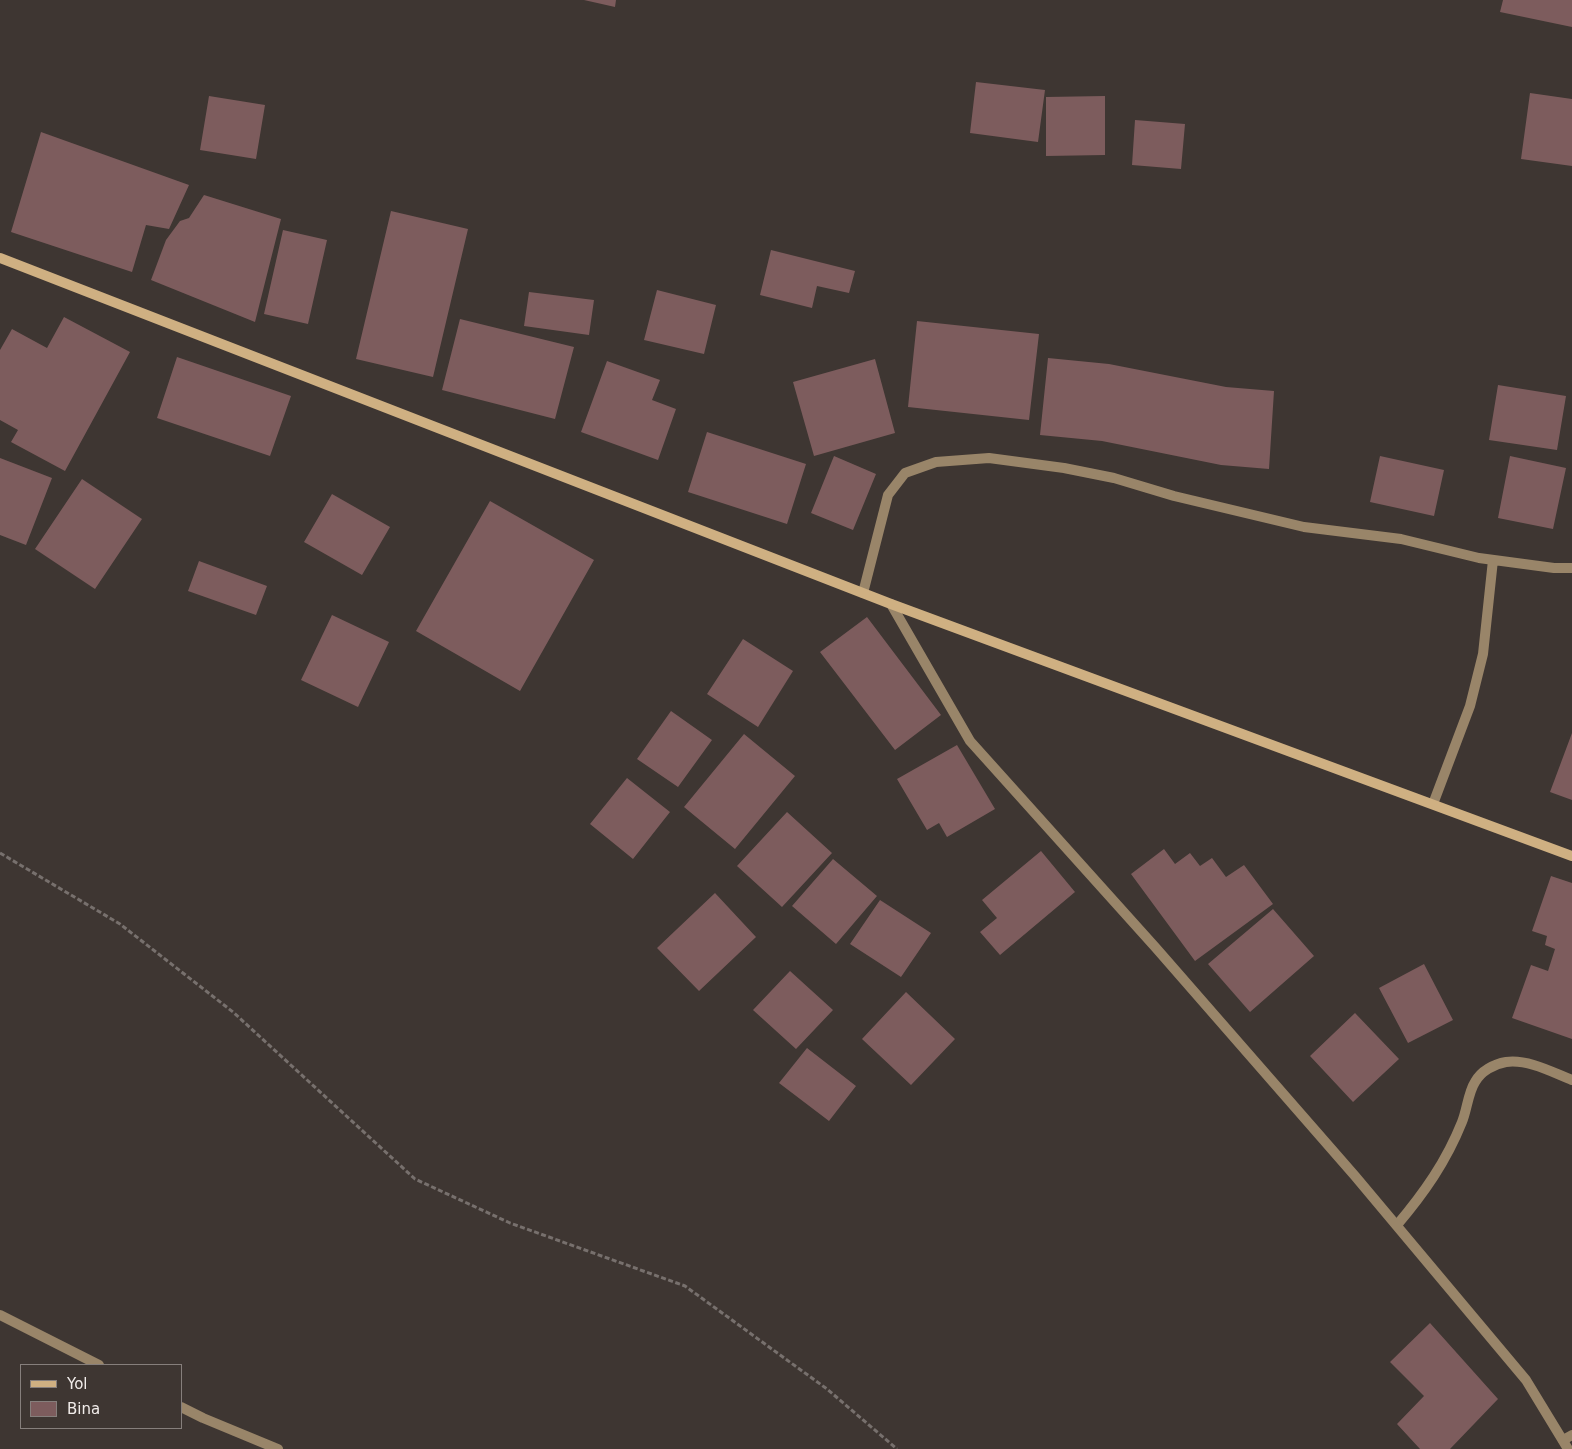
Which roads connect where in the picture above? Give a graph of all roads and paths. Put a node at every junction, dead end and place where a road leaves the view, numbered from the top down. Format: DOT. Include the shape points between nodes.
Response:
graph roads {
  1 [pos="0,258"];
  2 [pos="1493,560"];
  3 [pos="1572,568"];
  4 [pos="864,593"];
  5 [pos="891,604"];
  6 [pos="1433,804"];
  7 [pos="0,853"];
  8 [pos="1572,856"];
  9 [pos="1572,1080"];
  10 [pos="1396,1225"];
  11 [pos="0,1315"];
  12 [pos="97,1364"];
  13 [pos="182,1408"];
  14 [pos="1568,1441"];
  15 [pos="278,1449"];
  16 [pos="897,1449"];
  1 -- 4 [label="main road"];
  2 -- 3 [label="street"];
  2 -- 4 [label="street" via="1401,539 1304,527 1114,478 989,458 936,462 905,472 888,495"];
  2 -- 6 [label="street" via="1483,654 1470,706"];
  4 -- 5 [label="main road"];
  5 -- 6 [label="main road"];
  5 -- 10 [label="street" via="970,741 1156,948"];
  6 -- 8 [label="main road"];
  7 -- 16 [label="path" via="120,924 226,1006 415,1179 510,1223 685,1286 827,1389"];
  9 -- 10 [label="street" via="1517,1062 1504,1062 1482,1073 1474,1082 1446,1157 1432,1181"];
  10 -- 14 [label="street" via="1526,1380"];
  11 -- 12 [label="street"];
  13 -- 15 [label="street"];
}
